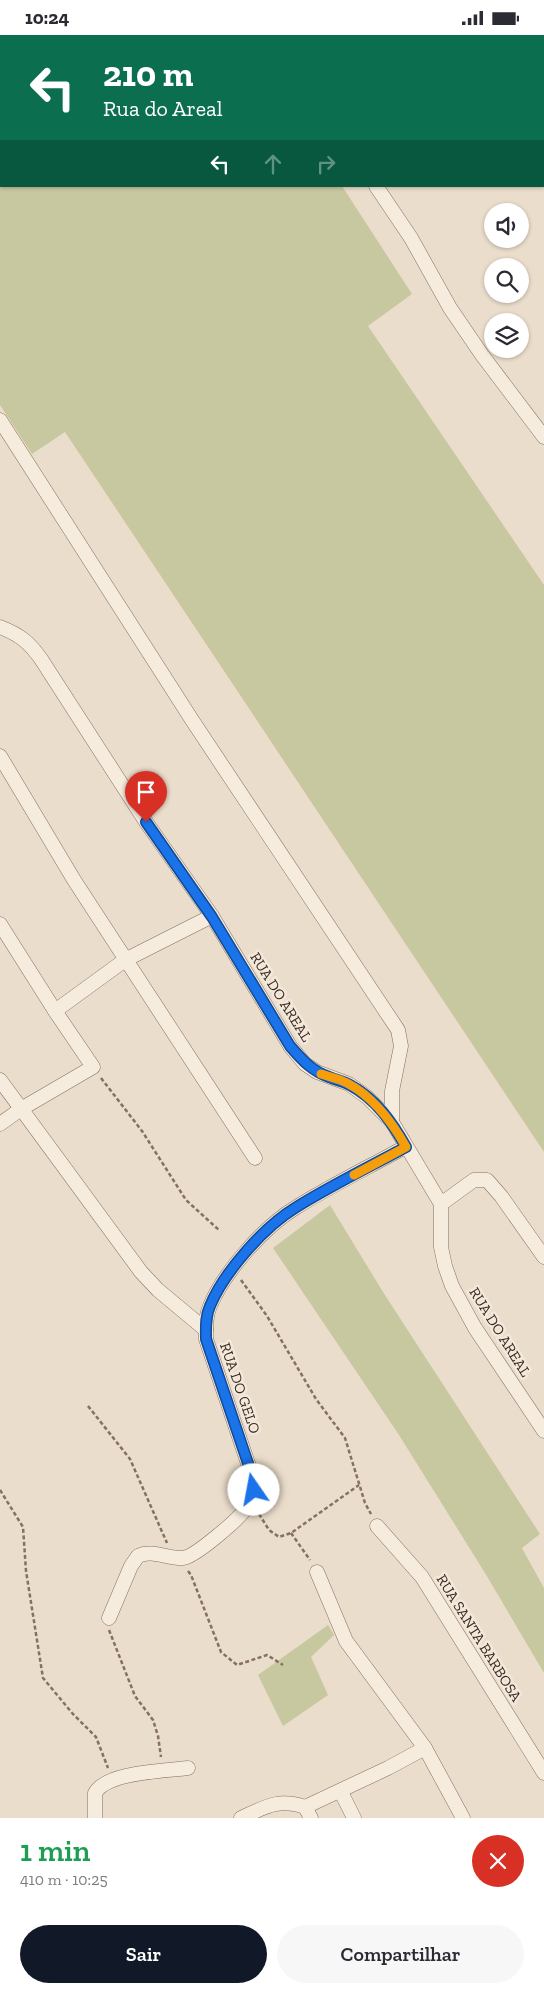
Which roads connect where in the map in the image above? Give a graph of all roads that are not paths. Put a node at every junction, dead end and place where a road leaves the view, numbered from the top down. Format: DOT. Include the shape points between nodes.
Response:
graph roads {
  1 [pos="377,187"];
  2 [pos="0,420"];
  3 [pos="544,437"];
  4 [pos="0,627"];
  5 [pos="0,756"];
  6 [pos="212,917"];
  7 [pos="0,924"];
  8 [pos="125,960"];
  9 [pos="55,1011"];
  10 [pos="0,1080"];
  11 [pos="21,1109"];
  12 [pos="392,1123"];
  13 [pos="0,1124"];
  14 [pos="406,1147"];
  15 [pos="255,1158"];
  16 [pos="441,1204"];
  17 [pos="544,1257"];
  18 [pos="206,1330"];
  19 [pos="544,1431"];
  20 [pos="377,1526"];
  21 [pos="317,1573"];
  22 [pos="109,1617"];
  23 [pos="425,1748"];
  24 [pos="188,1768"];
  25 [pos="544,1773"];
  26 [pos="341,1792"];
  27 [pos="308,1813"];
  28 [pos="95,1818"];
  29 [pos="241,1818"];
  30 [pos="354,1818"];
  31 [pos="463,1818"];
  1 -- 3 [label="street" via="411,237 450,308"];
  2 -- 12 [label="street" via="192,720 398,1030 401,1046 392,1091"];
  4 -- 6 [label="street, RUA DO AREAL" via="30,643"];
  5 -- 8 [label="street"];
  6 -- 8 [label="street"];
  6 -- 12 [label="street, RUA DO AREAL" via="295,1052 316,1072 359,1090"];
  7 -- 9 [label="street"];
  8 -- 9 [label="street"];
  8 -- 15 [label="street"];
  9 -- 11 [label="street" via="93,1067"];
  10 -- 11 [label="street"];
  11 -- 13 [label="street"];
  11 -- 18 [label="street" via="141,1272"];
  12 -- 14 [label="street, RUA DO AREAL"];
  14 -- 16 [label="street, RUA DO AREAL"];
  14 -- 18 [label="street, RUA DO GELO" via="293,1209 264,1232 233,1269 210,1305"];
  16 -- 17 [label="street" via="474,1180 487,1181"];
  16 -- 19 [label="street, RUA DO AREAL" via="441,1247 452,1286 475,1328"];
  18 -- 22 [label="street, RUA DO GELO" via="206,1339 253,1478 251,1500 245,1510 195,1554 183,1558 146,1553 138,1556"];
  20 -- 25 [label="street, RUA SANTA BARBOSA" via="422,1577"];
  21 -- 23 [label="street" via="346,1641"];
  23 -- 26 [label="street"];
  23 -- 31 [label="street"];
  24 -- 28 [label="street" via="104,1783 95,1793"];
  26 -- 27 [label="street"];
  26 -- 30 [label="street"];
  27 -- 29 [label="street" via="283,1802"];
}
